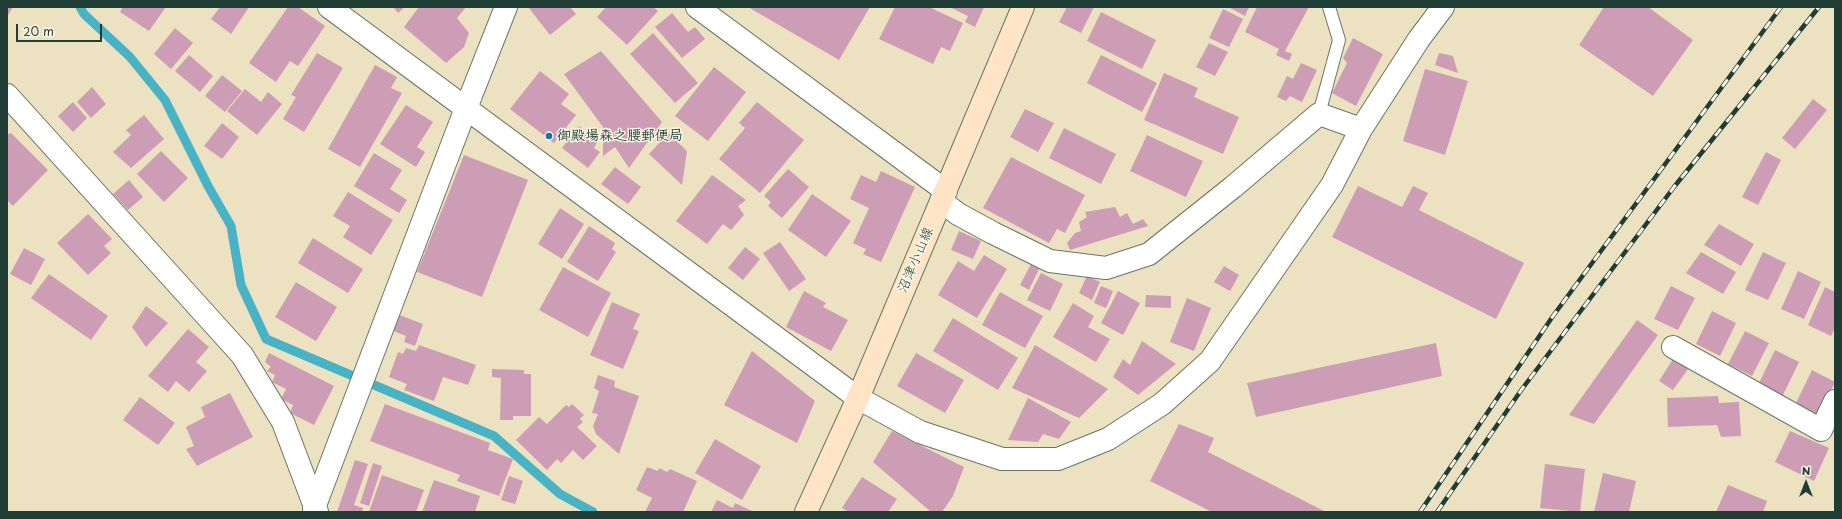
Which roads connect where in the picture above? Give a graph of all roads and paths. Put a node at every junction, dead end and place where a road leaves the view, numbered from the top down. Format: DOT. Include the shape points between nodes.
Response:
graph roads {
  1 [pos="329,7"];
  2 [pos="506,7"];
  3 [pos="697,7"];
  4 [pos="1023,7"];
  5 [pos="1329,7"];
  6 [pos="1443,7"];
  7 [pos="7,96"];
  8 [pos="466,108"];
  9 [pos="1319,114"];
  10 [pos="1361,129"];
  11 [pos="944,196"];
  12 [pos="1673,347"];
  13 [pos="858,398"];
  14 [pos="1835,401"];
  15 [pos="315,511"];
  16 [pos="806,512"];
  1 -- 8 [label="street"];
  2 -- 8 [label="street"];
  3 -- 11 [label="street"];
  4 -- 11 [label="main road, 沼津小山線"];
  5 -- 9 [label="lane" via="1339,40"];
  6 -- 10 [label="street" via="1419,39"];
  7 -- 15 [label="street" via="242,355 282,422"];
  8 -- 13 [label="street"];
  8 -- 15 [label="street"];
  9 -- 10 [label="street"];
  9 -- 11 [label="street" via="1233,187 1148,254 1106,268 1050,261 958,214"];
  10 -- 13 [label="street" via="1332,185 1210,361 1162,404 1108,439 1058,459 1002,459 920,432"];
  11 -- 13 [label="main road, 沼津小山線"];
  12 -- 14 [label="street" via="1821,430"];
  13 -- 16 [label="main road, 沼津小山線"];
}
